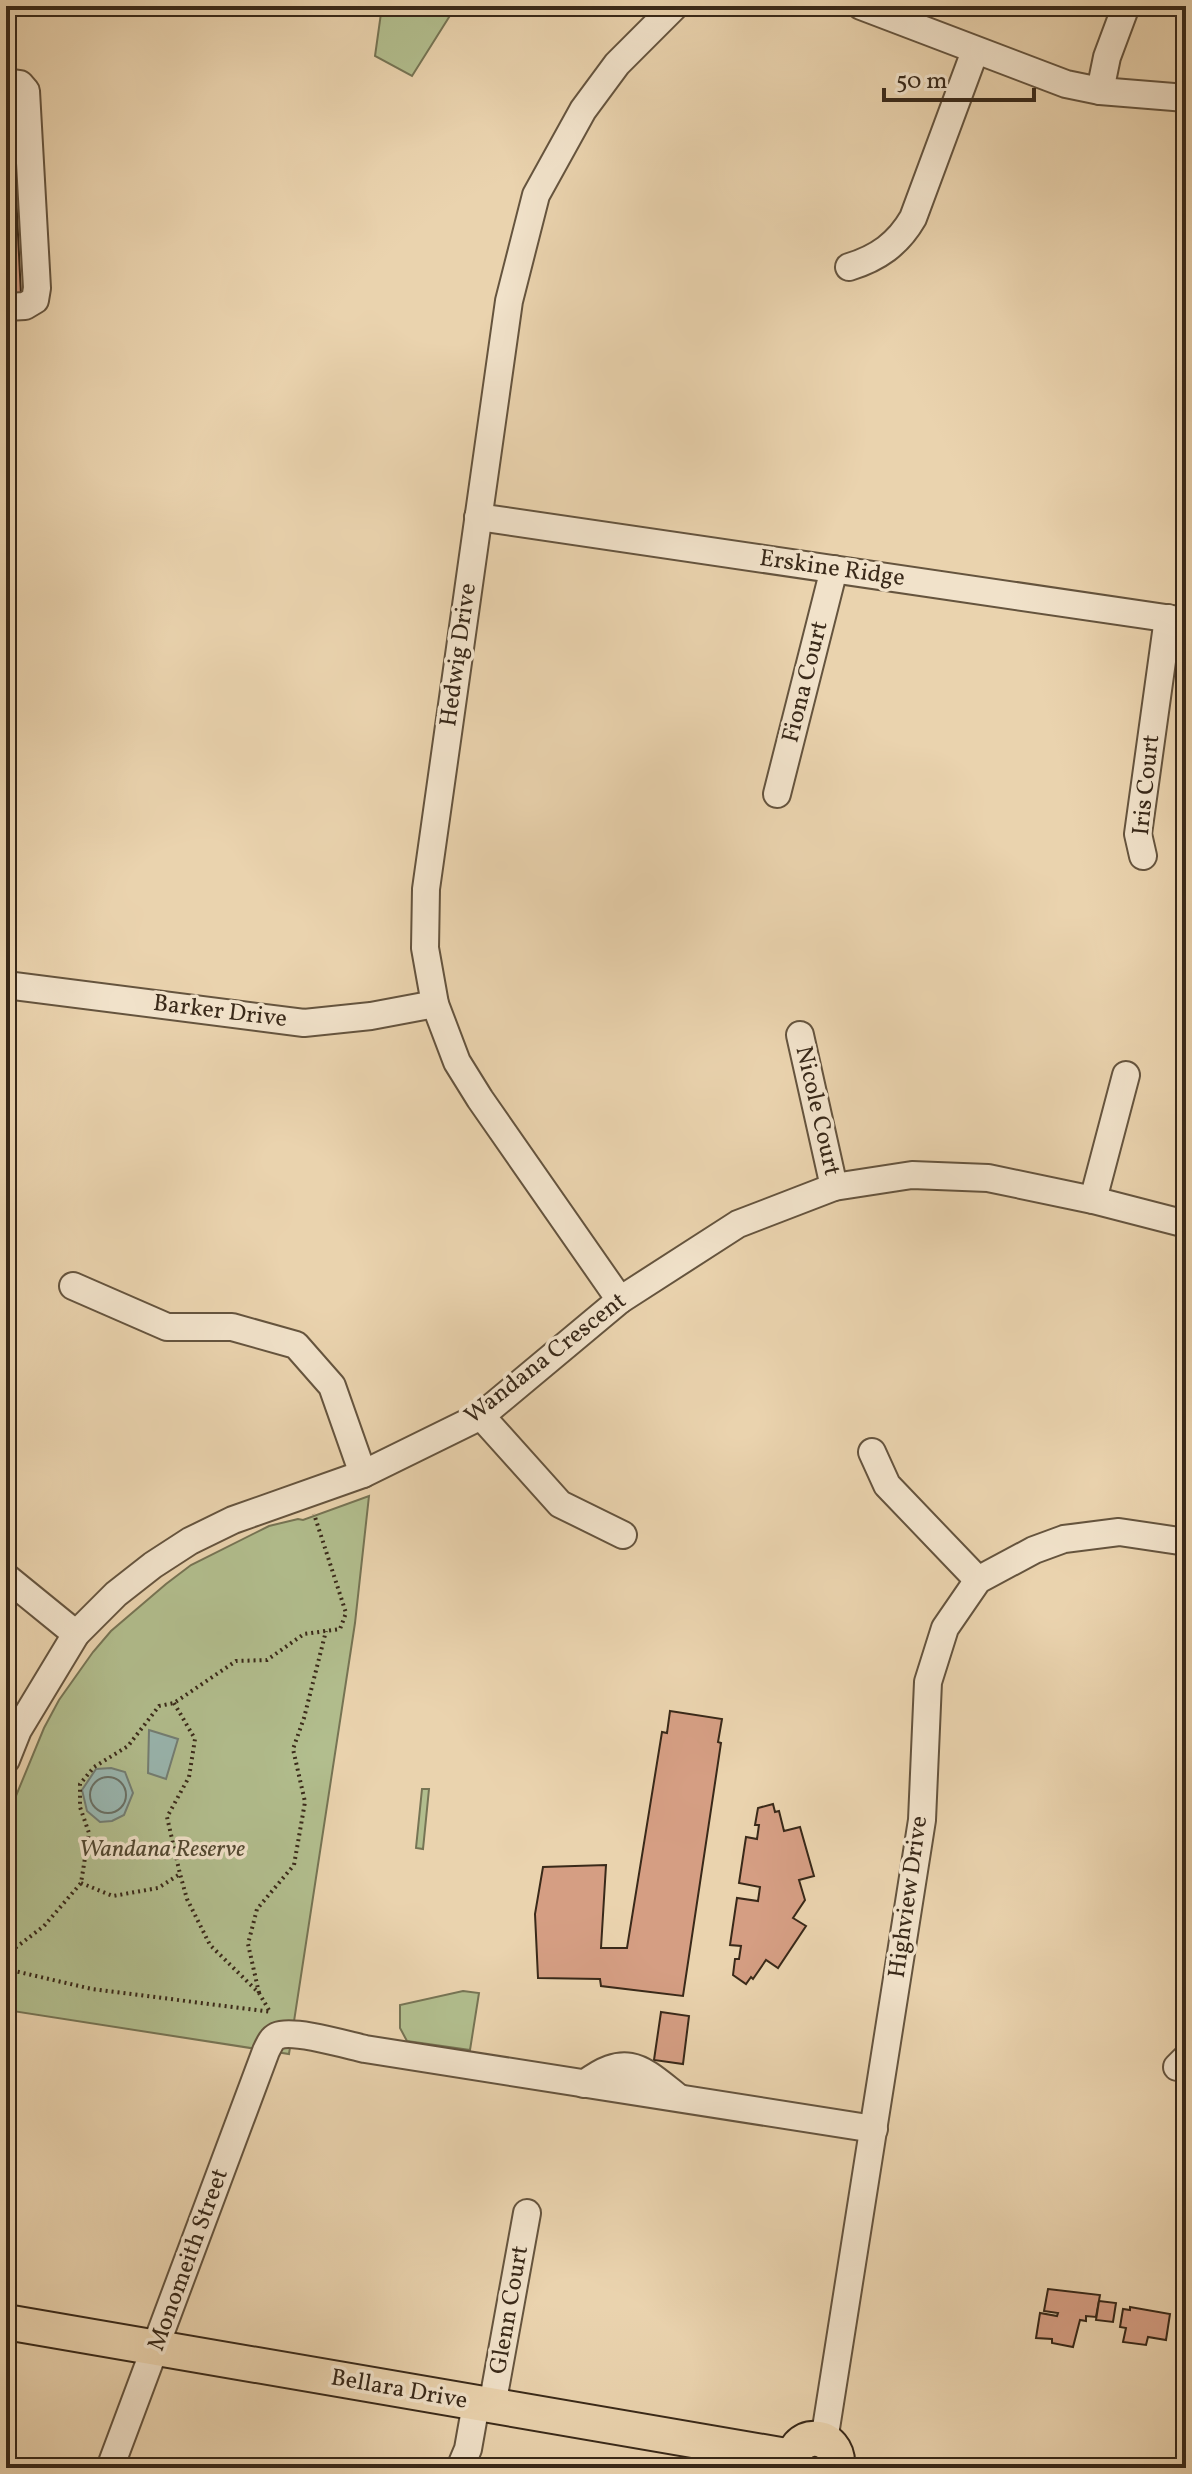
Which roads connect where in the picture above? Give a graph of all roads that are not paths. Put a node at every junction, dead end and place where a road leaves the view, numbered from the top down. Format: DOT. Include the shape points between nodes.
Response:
graph roads {
  1 [pos="675,6"];
  2 [pos="861,6"];
  3 [pos="1126,6"];
  4 [pos="975,51"];
  5 [pos="6,82"];
  6 [pos="1100,91"];
  7 [pos="1186,98"];
  8 [pos="849,267"];
  9 [pos="6,307"];
  10 [pos="478,517"];
  11 [pos="834,569"];
  12 [pos="1177,619"];
  13 [pos="777,794"];
  14 [pos="1143,856"];
  15 [pos="6,985"];
  16 [pos="435,1004"];
  17 [pos="800,1035"];
  18 [pos="1126,1075"];
  19 [pos="834,1187"];
  20 [pos="1093,1200"];
  21 [pos="1186,1224"];
  22 [pos="73,1286"];
  23 [pos="620,1300"];
  24 [pos="481,1416"];
  25 [pos="872,1452"];
  26 [pos="363,1474"];
  27 [pos="623,1535"];
  28 [pos="1186,1542"];
  29 [pos="6,1577"];
  30 [pos="978,1580"];
  31 [pos="76,1634"];
  32 [pos="6,1760"];
  33 [pos="874,2129"];
  34 [pos="527,2213"];
  35 [pos="6,2322"];
  36 [pos="156,2349"];
  37 [pos="484,2405"];
  38 [pos="837,2461"];
  39 [pos="792,2462"];
  40 [pos="110,2468"];
  41 [pos="460,2468"];
  1 -- 10 [label="street, Hedwig Drive" via="617,64 583,110 536,195 509,301"];
  2 -- 4 [label="street"];
  3 -- 6 [label="street"];
  4 -- 6 [label="street"];
  4 -- 8 [label="street" via="909,225 884,252"];
  5 -- 9 [label="street" via="26,91 37,288 35,300"];
  6 -- 7 [label="street"];
  10 -- 11 [label="street, Erskine Ridge"];
  10 -- 16 [label="street, Hedwig Drive" via="426,889 425,948"];
  11 -- 12 [label="street, Erskine Ridge"];
  11 -- 13 [label="street, Fiona Court"];
  12 -- 14 [label="street, Iris Court" via="1138,834"];
  15 -- 16 [label="street, Barker Drive" via="304,1023"];
  16 -- 23 [label="street, Hedwig Drive" via="457,1062 480,1099"];
  17 -- 19 [label="street, Nicole Court"];
  18 -- 20 [label="street"];
  19 -- 20 [label="street, Wandana Crescent" via="912,1175 988,1178"];
  19 -- 23 [label="street, Wandana Crescent" via="738,1224"];
  20 -- 21 [label="street, Wandana Crescent"];
  22 -- 26 [label="street" via="167,1327 232,1327 296,1345 332,1386"];
  23 -- 24 [label="street, Wandana Crescent"];
  24 -- 26 [label="street, Wandana Crescent"];
  24 -- 27 [label="street" via="560,1504"];
  25 -- 30 [label="street" via="887,1485"];
  26 -- 31 [label="street, Wandana Crescent" via="233,1520 190,1541 116,1594"];
  28 -- 30 [label="street, Highview Drive" via="1119,1532 1064,1539"];
  29 -- 31 [label="street"];
  30 -- 33 [label="street, Highview Drive" via="945,1628 928,1682 922,1820"];
  31 -- 32 [label="street, Wandana Crescent" via="18,1730"];
  33 -- 36 [label="street, Monomeith Street" via="291,2035 275,2037"];
  33 -- 38 [label="street, Highview Drive"];
  34 -- 37 [label="street, Glenn Court"];
  35 -- 36 [label="main road, Bellara Drive"];
  36 -- 37 [label="main road, Bellara Drive"];
  36 -- 40 [label="street, Monomeith Street"];
  37 -- 39 [label="main road, Bellara Drive"];
  37 -- 41 [label="street, Glenn Court"];
  38 -- 39 [label="main road" via="814,2439 796,2448"];
}
